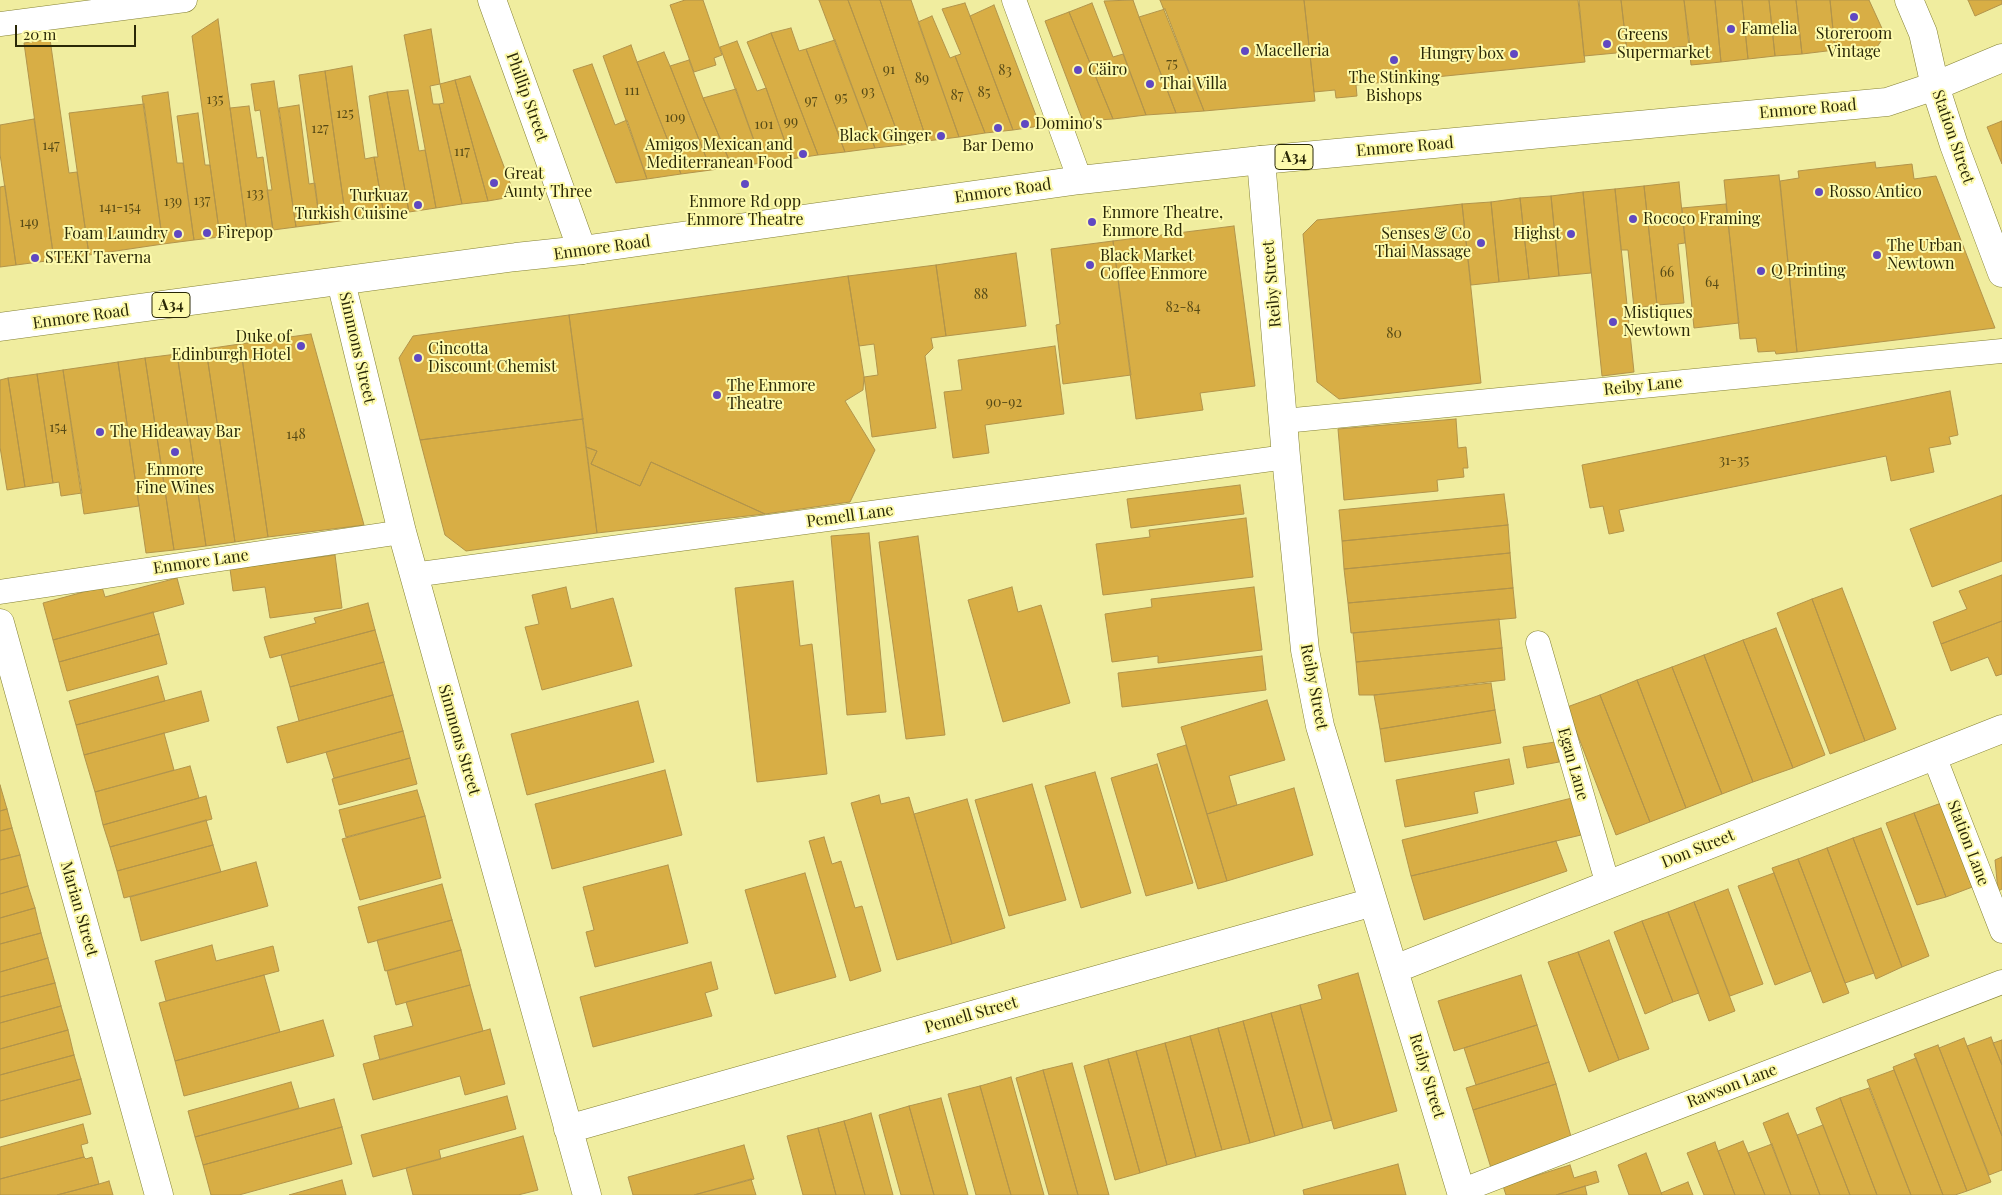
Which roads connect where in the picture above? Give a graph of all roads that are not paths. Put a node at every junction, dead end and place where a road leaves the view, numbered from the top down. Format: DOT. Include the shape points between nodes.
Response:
graph roads {
  1 [pos="185,0"];
  2 [pos="492,0"];
  3 [pos="1014,0"];
  4 [pos="1909,0"];
  5 [pos="0,24"];
  6 [pos="2002,58"];
  7 [pos="1935,86"];
  8 [pos="1261,160"];
  9 [pos="1080,180"];
  10 [pos="582,250"];
  11 [pos="2002,273"];
  12 [pos="341,282"];
  13 [pos="0,327"];
  14 [pos="2002,351"];
  15 [pos="1284,421"];
  16 [pos="1286,458"];
  17 [pos="402,532"];
  18 [pos="413,575"];
  19 [pos="0,592"];
  20 [pos="0,623"];
  21 [pos="1538,643"];
  22 [pos="2002,729"];
  23 [pos="1934,756"];
  24 [pos="1608,885"];
  25 [pos="1374,902"];
  26 [pos="2002,931"];
  27 [pos="1395,969"];
  28 [pos="2002,982"];
  29 [pos="568,1129"];
  30 [pos="1462,1193"];
  31 [pos="159,1195"];
  32 [pos="587,1195"];
  1 -- 5 [label="lane"];
  2 -- 10 [label="main road, Phillip Street"];
  3 -- 9 [label="lane"];
  4 -- 7 [label="main road, Station Street" via="1922,34"];
  6 -- 7 [label="main road, Enmore Road / A34"];
  7 -- 8 [label="main road, Enmore Road / A34" via="1887,102"];
  7 -- 11 [label="main road, Station Street"];
  8 -- 9 [label="main road, Enmore Road / A34"];
  8 -- 15 [label="main road, Reiby Street"];
  9 -- 10 [label="main road, Enmore Road / A34"];
  10 -- 12 [label="main road, Enmore Road / A34"];
  12 -- 13 [label="main road, Enmore Road / A34"];
  12 -- 17 [label="main road, Simmons Street"];
  14 -- 15 [label="lane, Reiby Lane"];
  15 -- 16 [label="main road, Reiby Street"];
  16 -- 18 [label="lane, Pemell Lane"];
  16 -- 25 [label="main road, Reiby Street" via="1305,650 1320,726"];
  17 -- 18 [label="main road, Simmons Street"];
  17 -- 19 [label="lane, Enmore Lane"];
  18 -- 29 [label="main road, Simmons Street"];
  20 -- 31 [label="main road, Marian Street"];
  21 -- 24 [label="lane, Egan Lane"];
  22 -- 23 [label="main road, Don Street"];
  23 -- 24 [label="main road, Don Street"];
  23 -- 26 [label="lane, Station Lane"];
  24 -- 27 [label="main road, Don Street"];
  25 -- 27 [label="main road, Reiby Street"];
  25 -- 29 [label="main road, Pemell Street"];
  27 -- 30 [label="main road, Reiby Street"];
  28 -- 30 [label="lane, Rawson Lane"];
  29 -- 32 [label="main road, Simmons Street"];
}
